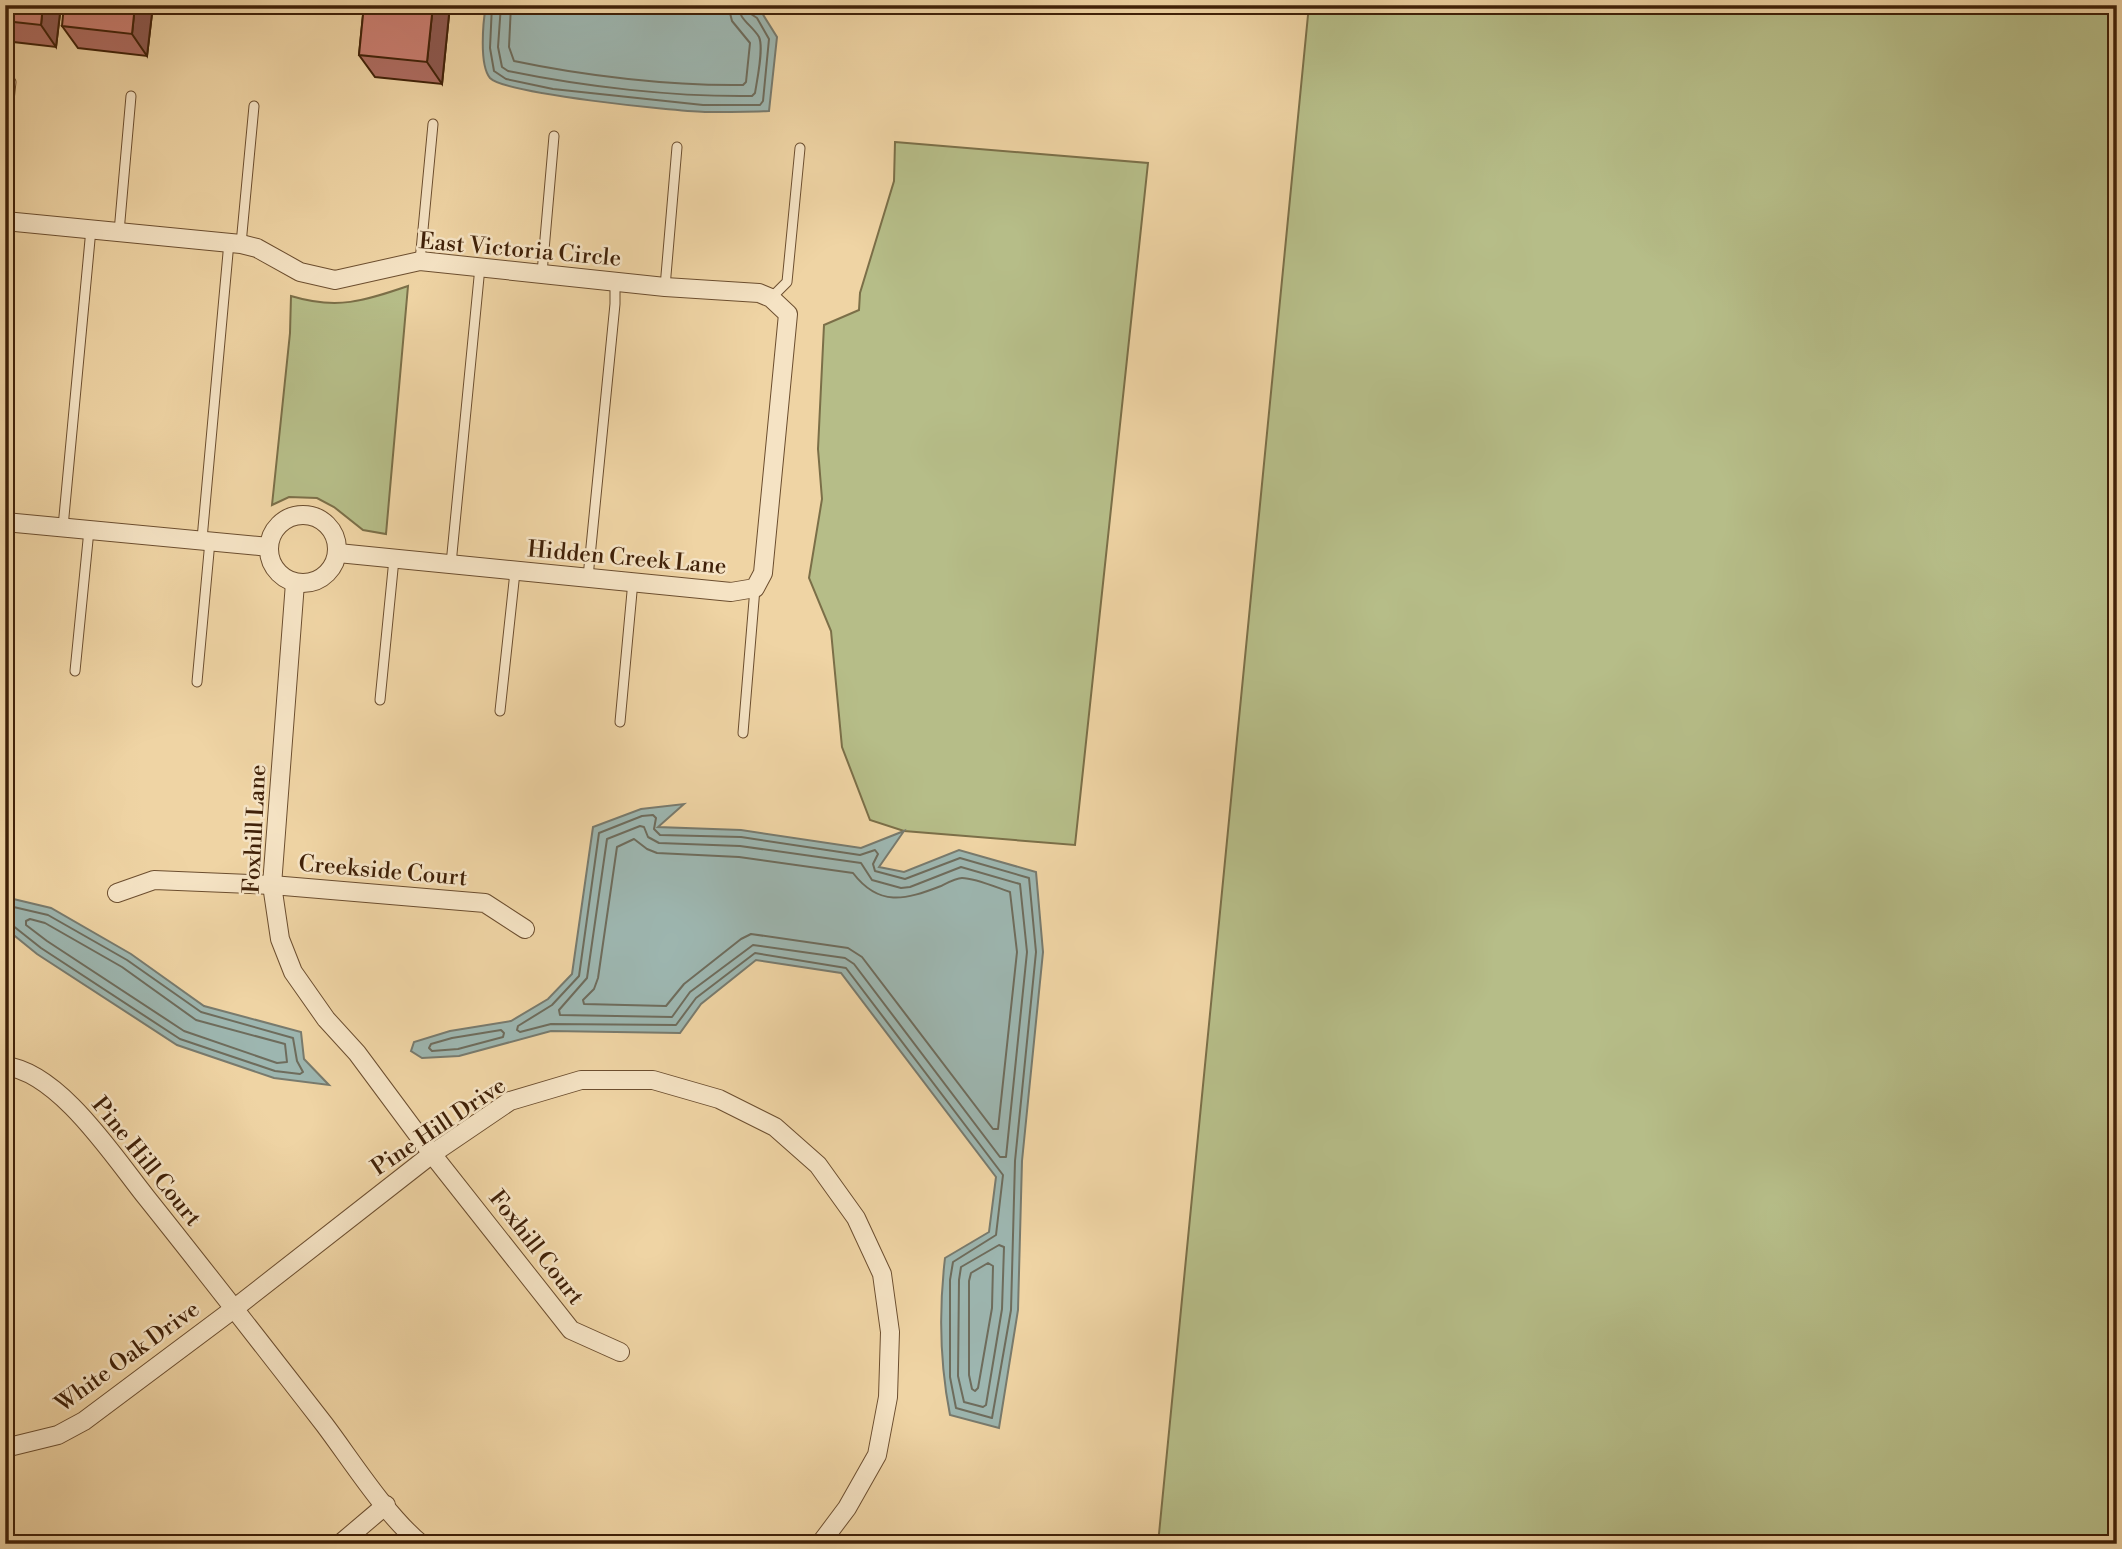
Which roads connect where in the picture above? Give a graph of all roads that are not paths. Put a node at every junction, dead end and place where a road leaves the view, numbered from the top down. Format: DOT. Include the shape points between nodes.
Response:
graph roads {
  1 [pos="11,82"];
  2 [pos="131,96"];
  3 [pos="254,106"];
  4 [pos="433,124"];
  5 [pos="554,136"];
  6 [pos="5,138"];
  7 [pos="677,147"];
  8 [pos="800,148"];
  9 [pos="5,221"];
  10 [pos="91,229"];
  11 [pos="119,232"];
  12 [pos="235,243"];
  13 [pos="420,261"];
  14 [pos="480,267"];
  15 [pos="542,273"];
  16 [pos="615,283"];
  17 [pos="665,287"];
  18 [pos="771,298"];
  19 [pos="5,522"];
  20 [pos="63,527"];
  21 [pos="89,530"];
  22 [pos="206,540"];
  23 [pos="269,547"];
  24 [pos="338,553"];
  25 [pos="394,559"];
  26 [pos="451,564"];
  27 [pos="515,572"];
  28 [pos="588,577"];
  29 [pos="633,582"];
  30 [pos="295,583"];
  31 [pos="755,588"];
  32 [pos="75,671"];
  33 [pos="197,682"];
  34 [pos="380,700"];
  35 [pos="500,711"];
  36 [pos="620,722"];
  37 [pos="743,733"];
  38 [pos="272,885"];
  39 [pos="117,892"];
  40 [pos="525,929"];
  41 [pos="5,1066"];
  42 [pos="432,1154"];
  43 [pos="234,1308"];
  44 [pos="620,1352"];
  45 [pos="5,1448"];
  46 [pos="386,1505"];
  47 [pos="340,1544"];
  48 [pos="421,1544"];
  49 [pos="820,1544"];
  1 -- 6 [label="lane"];
  2 -- 11 [label="lane"];
  3 -- 12 [label="lane"];
  4 -- 13 [label="lane"];
  5 -- 15 [label="lane"];
  7 -- 17 [label="lane"];
  8 -- 18 [label="lane" via="787,282"];
  9 -- 10 [label="street, East Victoria Circle"];
  10 -- 11 [label="street, East Victoria Circle"];
  10 -- 20 [label="lane"];
  11 -- 12 [label="street, East Victoria Circle"];
  12 -- 13 [label="street, East Victoria Circle" via="257,248 300,272 335,280"];
  12 -- 22 [label="lane"];
  13 -- 14 [label="street, East Victoria Circle"];
  14 -- 15 [label="street, East Victoria Circle"];
  14 -- 26 [label="lane"];
  15 -- 16 [label="street, East Victoria Circle"];
  16 -- 17 [label="street, East Victoria Circle"];
  16 -- 28 [label="lane"];
  17 -- 18 [label="street, East Victoria Circle" via="759,293"];
  18 -- 31 [label="street, Hidden Creek Lane" via="788,314 762,573"];
  19 -- 20 [label="street"];
  20 -- 21 [label="street"];
  21 -- 22 [label="street"];
  21 -- 32 [label="lane"];
  22 -- 23 [label="street"];
  22 -- 33 [label="lane"];
  23 -- 24 [label="street" via="285,519 306,514 326,523"];
  23 -- 30 [label="street" via="275,569"];
  24 -- 25 [label="street, Hidden Creek Lane"];
  24 -- 30 [label="street" via="334,565 317,581"];
  25 -- 26 [label="street, Hidden Creek Lane"];
  25 -- 34 [label="lane"];
  26 -- 27 [label="street, Hidden Creek Lane"];
  27 -- 28 [label="street, Hidden Creek Lane"];
  27 -- 35 [label="lane"];
  28 -- 29 [label="street, Hidden Creek Lane"];
  29 -- 31 [label="street, Hidden Creek Lane" via="731,592"];
  29 -- 36 [label="lane"];
  30 -- 38 [label="street, Foxhill Lane"];
  31 -- 37 [label="lane"];
  38 -- 39 [label="street, Creekside Court" via="154,880"];
  38 -- 40 [label="street, Creekside Court" via="485,903"];
  38 -- 42 [label="street, Foxhill Lane" via="280,939 293,972"];
  41 -- 43 [label="street, Pine Hill Court" via="43,1079 85,1120"];
  42 -- 43 [label="street, Pine Hill Drive"];
  42 -- 44 [label="street, Foxhill Court" via="572,1330"];
  42 -- 49 [label="street, Pine Hill Drive" via="510,1101 581,1080 653,1080 719,1100 775,1127 818,1165 856,1218 882,1274 890,1332 888,1397 877,1455"];
  43 -- 45 [label="street, White Oak Drive" via="84,1421 58,1436"];
  43 -- 46 [label="street"];
  46 -- 47 [label="street"];
  46 -- 48 [label="street"];
}
